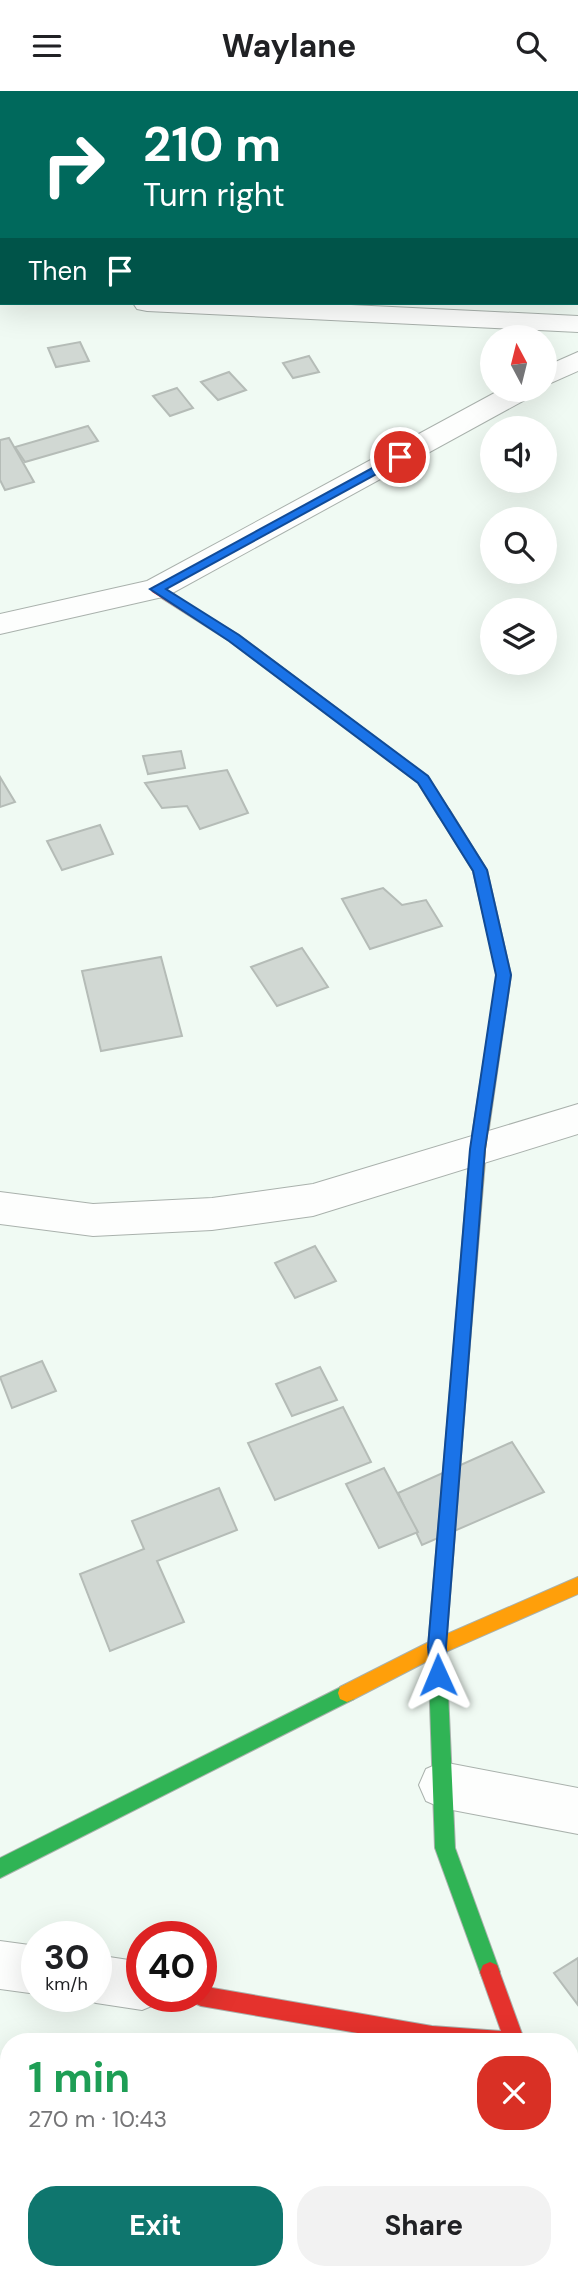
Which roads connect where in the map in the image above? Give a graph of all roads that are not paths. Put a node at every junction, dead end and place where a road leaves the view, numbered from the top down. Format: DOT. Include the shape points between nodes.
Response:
graph roads {
  1 [pos="188,305"];
  2 [pos="578,324"];
  3 [pos="578,360"];
  4 [pos="557,371"];
  5 [pos="498,403"];
  6 [pos="156,589"];
  7 [pos="0,624"];
  8 [pos="578,1119"];
  9 [pos="478,1149"];
  10 [pos="0,1208"];
  11 [pos="578,1585"];
  12 [pos="437,1647"];
  13 [pos="442,1785"];
  14 [pos="578,1811"];
  15 [pos="0,1868"];
  16 [pos="0,1965"];
  17 [pos="21,1968"];
  18 [pos="217,1999"];
  19 [pos="415,2033"];
  20 [pos="512,2033"];
  1 -- 2 [label="street"];
  3 -- 4 [label="street"];
  5 -- 6 [label="street"];
  6 -- 7 [label="street"];
  6 -- 9 [label="street" via="234,638 423,780 480,870 504,975"];
  8 -- 9 [label="street"];
  9 -- 10 [label="street" via="313,1200 225,1212 93,1220"];
  9 -- 12 [label="street"];
  11 -- 12 [label="street"];
  12 -- 13 [label="street"];
  12 -- 15 [label="street"];
  13 -- 14 [label="street"];
  13 -- 20 [label="street" via="445,1848"];
  16 -- 17 [label="street"];
  18 -- 19 [label="street"];
}
